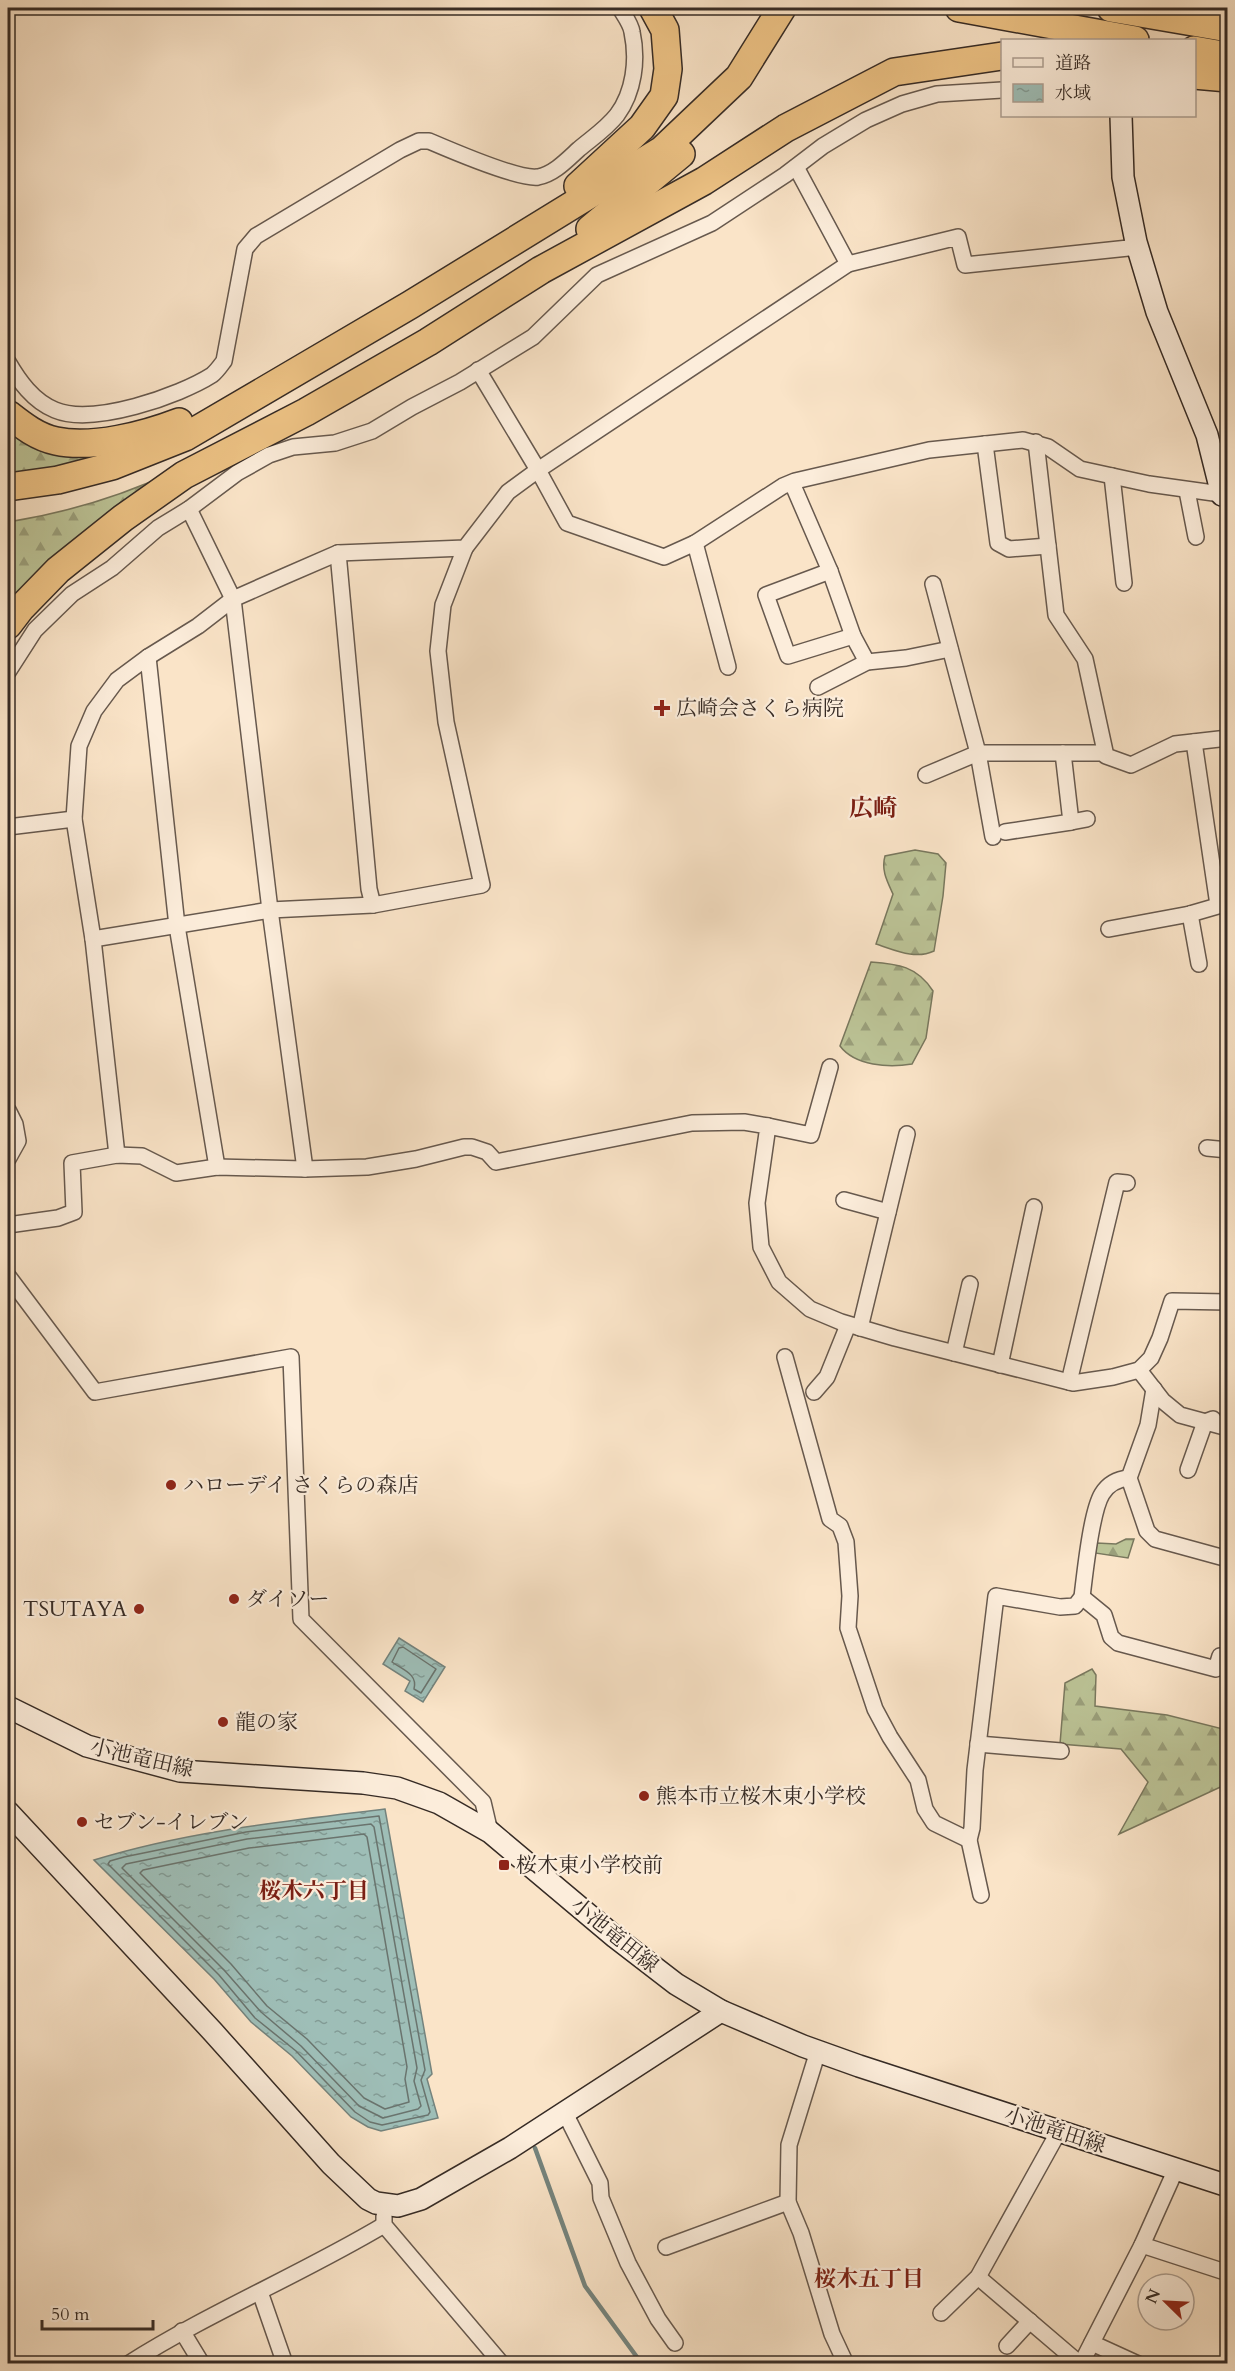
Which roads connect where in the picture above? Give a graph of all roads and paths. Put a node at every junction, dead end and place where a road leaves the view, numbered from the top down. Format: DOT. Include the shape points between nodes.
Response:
graph roads {
  1 [pos="620,8"];
  2 [pos="653,8"];
  3 [pos="783,8"];
  4 [pos="799,8"];
  5 [pos="959,8"];
  6 [pos="1111,8"];
  7 [pos="1227,28"];
  8 [pos="1130,39"];
  9 [pos="1196,50"];
  10 [pos="1001,56"];
  11 [pos="1227,56"];
  12 [pos="1196,75"];
  13 [pos="1227,78"];
  14 [pos="1001,90"];
  15 [pos="1121,117"];
  16 [pos="796,167"];
  17 [pos="518,238"];
  18 [pos="1137,248"];
  19 [pos="848,264"];
  20 [pos="541,270"];
  21 [pos="8,362"];
  22 [pos="478,370"];
  23 [pos="286,378"];
  24 [pos="306,412"];
  25 [pos="8,414"];
  26 [pos="1036,442"];
  27 [pos="985,444"];
  28 [pos="538,470"];
  29 [pos="1112,476"];
  30 [pos="792,483"];
  31 [pos="8,487"];
  32 [pos="1187,491"];
  33 [pos="1225,495"];
  34 [pos="8,504"];
  35 [pos="189,509"];
  36 [pos="1196,537"];
  37 [pos="695,543"];
  38 [pos="1048,546"];
  39 [pos="465,548"];
  40 [pos="338,553"];
  41 [pos="830,571"];
  42 [pos="1124,583"];
  43 [pos="933,584"];
  44 [pos="233,599"];
  45 [pos="8,625"];
  46 [pos="852,636"];
  47 [pos="950,649"];
  48 [pos="148,657"];
  49 [pos="867,662"];
  50 [pos="728,667"];
  51 [pos="8,672"];
  52 [pos="818,687"];
  53 [pos="1227,738"];
  54 [pos="1194,741"];
  55 [pos="978,753"];
  56 [pos="1063,753"];
  57 [pos="1105,753"];
  58 [pos="926,775"];
  59 [pos="74,819"];
  60 [pos="1087,819"];
  61 [pos="1071,822"];
  62 [pos="8,827"];
  63 [pos="1223,904"];
  64 [pos="373,905"];
  65 [pos="270,910"];
  66 [pos="1190,914"];
  67 [pos="177,926"];
  68 [pos="1109,929"];
  69 [pos="93,939"];
  70 [pos="1199,964"];
  71 [pos="830,1067"];
  72 [pos="8,1110"];
  73 [pos="768,1126"];
  74 [pos="908,1134"];
  75 [pos="1207,1148"];
  76 [pos="1227,1150"];
  77 [pos="117,1155"];
  78 [pos="8,1159"];
  79 [pos="217,1167"];
  80 [pos="305,1169"];
  81 [pos="1126,1183"];
  82 [pos="844,1200"];
  83 [pos="1034,1208"];
  84 [pos="888,1212"];
  85 [pos="8,1225"];
  86 [pos="8,1276"];
  87 [pos="970,1284"];
  88 [pos="1227,1302"];
  89 [pos="854,1326"];
  90 [pos="954,1353"];
  91 [pos="785,1357"];
  92 [pos="1000,1365"];
  93 [pos="1139,1370"];
  94 [pos="1069,1382"];
  95 [pos="1154,1389"];
  96 [pos="814,1392"];
  97 [pos="1227,1420"];
  98 [pos="1205,1422"];
  99 [pos="1227,1428"];
  100 [pos="1188,1470"];
  101 [pos="1130,1478"];
  102 [pos="1227,1559"];
  103 [pos="1082,1597"];
  104 [pos="1220,1656"];
  105 [pos="8,1707"];
  106 [pos="978,1744"];
  107 [pos="1061,1751"];
  108 [pos="8,1812"];
  109 [pos="490,1832"];
  110 [pos="969,1840"];
  111 [pos="981,1895"];
  112 [pos="722,2011"];
  113 [pos="818,2051"];
  114 [pos="565,2114"];
  115 [pos="1059,2131"];
  116 [pos="1176,2169"];
  117 [pos="1227,2186"];
  118 [pos="788,2202"];
  119 [pos="385,2215"];
  120 [pos="1142,2245"];
  121 [pos="666,2247"];
  122 [pos="1227,2273"];
  123 [pos="978,2277"];
  124 [pos="260,2292"];
  125 [pos="941,2313"];
  126 [pos="1030,2321"];
  127 [pos="182,2331"];
  128 [pos="675,2343"];
  129 [pos="1092,2343"];
  130 [pos="1007,2346"];
  131 [pos="128,2364"];
  132 [pos="202,2364"];
  133 [pos="285,2364"];
  134 [pos="502,2364"];
  135 [pos="846,2364"];
  136 [pos="1081,2364"];
  137 [pos="1138,2364"];
  1 -- 21 [label="street" via="632,30 632,86 605,128 562,164 536,178 429,141 419,141 256,236 245,249 224,361 214,374 166,396 113,412 83,415 57,411 37,400"];
  2 -- 17 [label="highway" via="665,30 668,69 664,96 642,127"];
  3 -- 17 [label="highway" via="739,77 662,150"];
  4 -- 20 [label="highway" via="750,84 706,133"];
  5 -- 8 [label="highway"];
  6 -- 7 [label="highway"];
  9 -- 11 [label="highway"];
  10 -- 20 [label="highway" via="894,72 786,128 704,181"];
  12 -- 13 [label="highway"];
  14 -- 16 [label="street" via="937,94 902,104 850,129"];
  15 -- 18 [label="main road" via="1123,177"];
  16 -- 19 [label="street"];
  16 -- 22 [label="street" via="712,223 597,275 533,337"];
  17 -- 23 [label="highway"];
  18 -- 19 [label="street" via="965,265 958,237"];
  18 -- 33 [label="main road" via="1157,312 1207,435"];
  19 -- 28 [label="street"];
  20 -- 24 [label="highway" via="428,342"];
  22 -- 28 [label="street"];
  22 -- 35 [label="street" via="372,431 270,455 237,473"];
  23 -- 25 [label="highway" via="167,426 126,438 83,443 56,441 27,429"];
  23 -- 31 [label="highway" via="185,437 112,466 58,480"];
  24 -- 34 [label="highway" via="82,489"];
  24 -- 45 [label="highway" via="184,475 123,518 58,570"];
  26 -- 27 [label="street"];
  26 -- 29 [label="street" via="1080,469"];
  26 -- 38 [label="street"];
  27 -- 30 [label="street" via="928,450"];
  27 -- 38 [label="street" via="998,543 1009,549"];
  28 -- 37 [label="street" via="567,524 664,557"];
  28 -- 39 [label="street" via="508,492"];
  29 -- 32 [label="street"];
  29 -- 42 [label="street"];
  30 -- 37 [label="street"];
  30 -- 41 [label="street"];
  32 -- 33 [label="street"];
  32 -- 36 [label="street"];
  35 -- 44 [label="street"];
  35 -- 51 [label="street" via="72,594 35,630"];
  37 -- 50 [label="street"];
  38 -- 57 [label="street" via="1056,615 1085,658"];
  39 -- 40 [label="street"];
  39 -- 64 [label="street" via="443,605 438,651 446,722 482,885"];
  40 -- 44 [label="street"];
  40 -- 64 [label="street"];
  41 -- 46 [label="street"];
  41 -- 46 [label="street" via="766,595 788,657"];
  43 -- 47 [label="street"];
  44 -- 48 [label="street"];
  44 -- 65 [label="street"];
  46 -- 49 [label="street"];
  47 -- 49 [label="street"];
  47 -- 55 [label="street"];
  48 -- 59 [label="street" via="117,680 94,711 79,746"];
  48 -- 67 [label="street"];
  49 -- 52 [label="street"];
  53 -- 54 [label="street"];
  54 -- 57 [label="street" via="1175,744 1131,765"];
  54 -- 63 [label="street"];
  55 -- 56 [label="street"];
  55 -- 58 [label="street"];
  55 -- 61 [label="street" via="999,835"];
  56 -- 57 [label="street"];
  56 -- 61 [label="street"];
  59 -- 62 [label="street"];
  59 -- 69 [label="street"];
  60 -- 61 [label="street"];
  63 -- 66 [label="street"];
  64 -- 65 [label="street"];
  65 -- 67 [label="street"];
  65 -- 80 [label="street"];
  66 -- 68 [label="street"];
  66 -- 70 [label="street"];
  67 -- 69 [label="street"];
  67 -- 79 [label="street"];
  69 -- 77 [label="street"];
  71 -- 73 [label="street" via="811,1135"];
  72 -- 78 [label="street" via="18,1141"];
  73 -- 80 [label="street" via="744,1122 692,1123 496,1162 487,1152 464,1146 367,1167"];
  73 -- 89 [label="street" via="757,1203 761,1247 779,1282 810,1309"];
  74 -- 84 [label="street"];
  75 -- 76 [label="street"];
  77 -- 79 [label="street" via="142,1156 176,1173"];
  77 -- 85 [label="street" via="72,1163 74,1212"];
  79 -- 80 [label="street"];
  81 -- 94 [label="street" via="1117,1182"];
  82 -- 84 [label="street"];
  83 -- 92 [label="street"];
  84 -- 89 [label="street"];
  86 -- 109 [label="street" via="95,1392 291,1357 302,1619 483,1802"];
  87 -- 90 [label="street"];
  88 -- 93 [label="street" via="1172,1301 1151,1358"];
  89 -- 90 [label="street"];
  89 -- 96 [label="street" via="827,1377"];
  90 -- 92 [label="street"];
  91 -- 110 [label="street" via="831,1519 840,1526 846,1542 848,1628 875,1709 918,1780 925,1809 934,1822"];
  92 -- 94 [label="street"];
  93 -- 94 [label="street"];
  93 -- 95 [label="street"];
  95 -- 98 [label="street" via="1180,1415"];
  95 -- 101 [label="street" via="1148,1425"];
  97 -- 98 [label="street"];
  98 -- 99 [label="street"];
  98 -- 100 [label="street"];
  101 -- 102 [label="street" via="1150,1536"];
  101 -- 103 [label="street" via="1109,1485 1099,1500"];
  103 -- 104 [label="street" via="1104,1616 1118,1643 1216,1669"];
  103 -- 106 [label="street" via="1075,1606 1068,1607 996,1596"];
  105 -- 109 [label="main road, 小池竜田線" via="87,1746 139,1761 180,1771 397,1788 439,1803"];
  106 -- 107 [label="street"];
  106 -- 110 [label="street"];
  108 -- 119 [label="main road" via="331,2164"];
  109 -- 112 [label="main road, 小池竜田線" via="615,1937 676,1984"];
  110 -- 111 [label="street"];
  112 -- 113 [label="main road, 小池竜田線"];
  112 -- 114 [label="main road"];
  113 -- 115 [label="main road, 小池竜田線"];
  113 -- 118 [label="street" via="789,2145"];
  114 -- 119 [label="main road" via="421,2199"];
  114 -- 128 [label="street" via="600,2182 602,2198 628,2263"];
  115 -- 116 [label="main road, 小池竜田線"];
  115 -- 123 [label="street"];
  116 -- 117 [label="main road, 小池竜田線"];
  116 -- 120 [label="street"];
  118 -- 121 [label="street"];
  118 -- 135 [label="street" via="832,2334"];
  119 -- 124 [label="street" via="333,2255"];
  119 -- 134 [label="street"];
  120 -- 122 [label="street"];
  120 -- 129 [label="street"];
  123 -- 125 [label="street"];
  123 -- 126 [label="street"];
  124 -- 127 [label="street"];
  124 -- 133 [label="street"];
  126 -- 130 [label="street"];
  126 -- 136 [label="street"];
  127 -- 131 [label="street"];
  127 -- 132 [label="street"];
  129 -- 136 [label="street"];
  129 -- 137 [label="street"];
}
